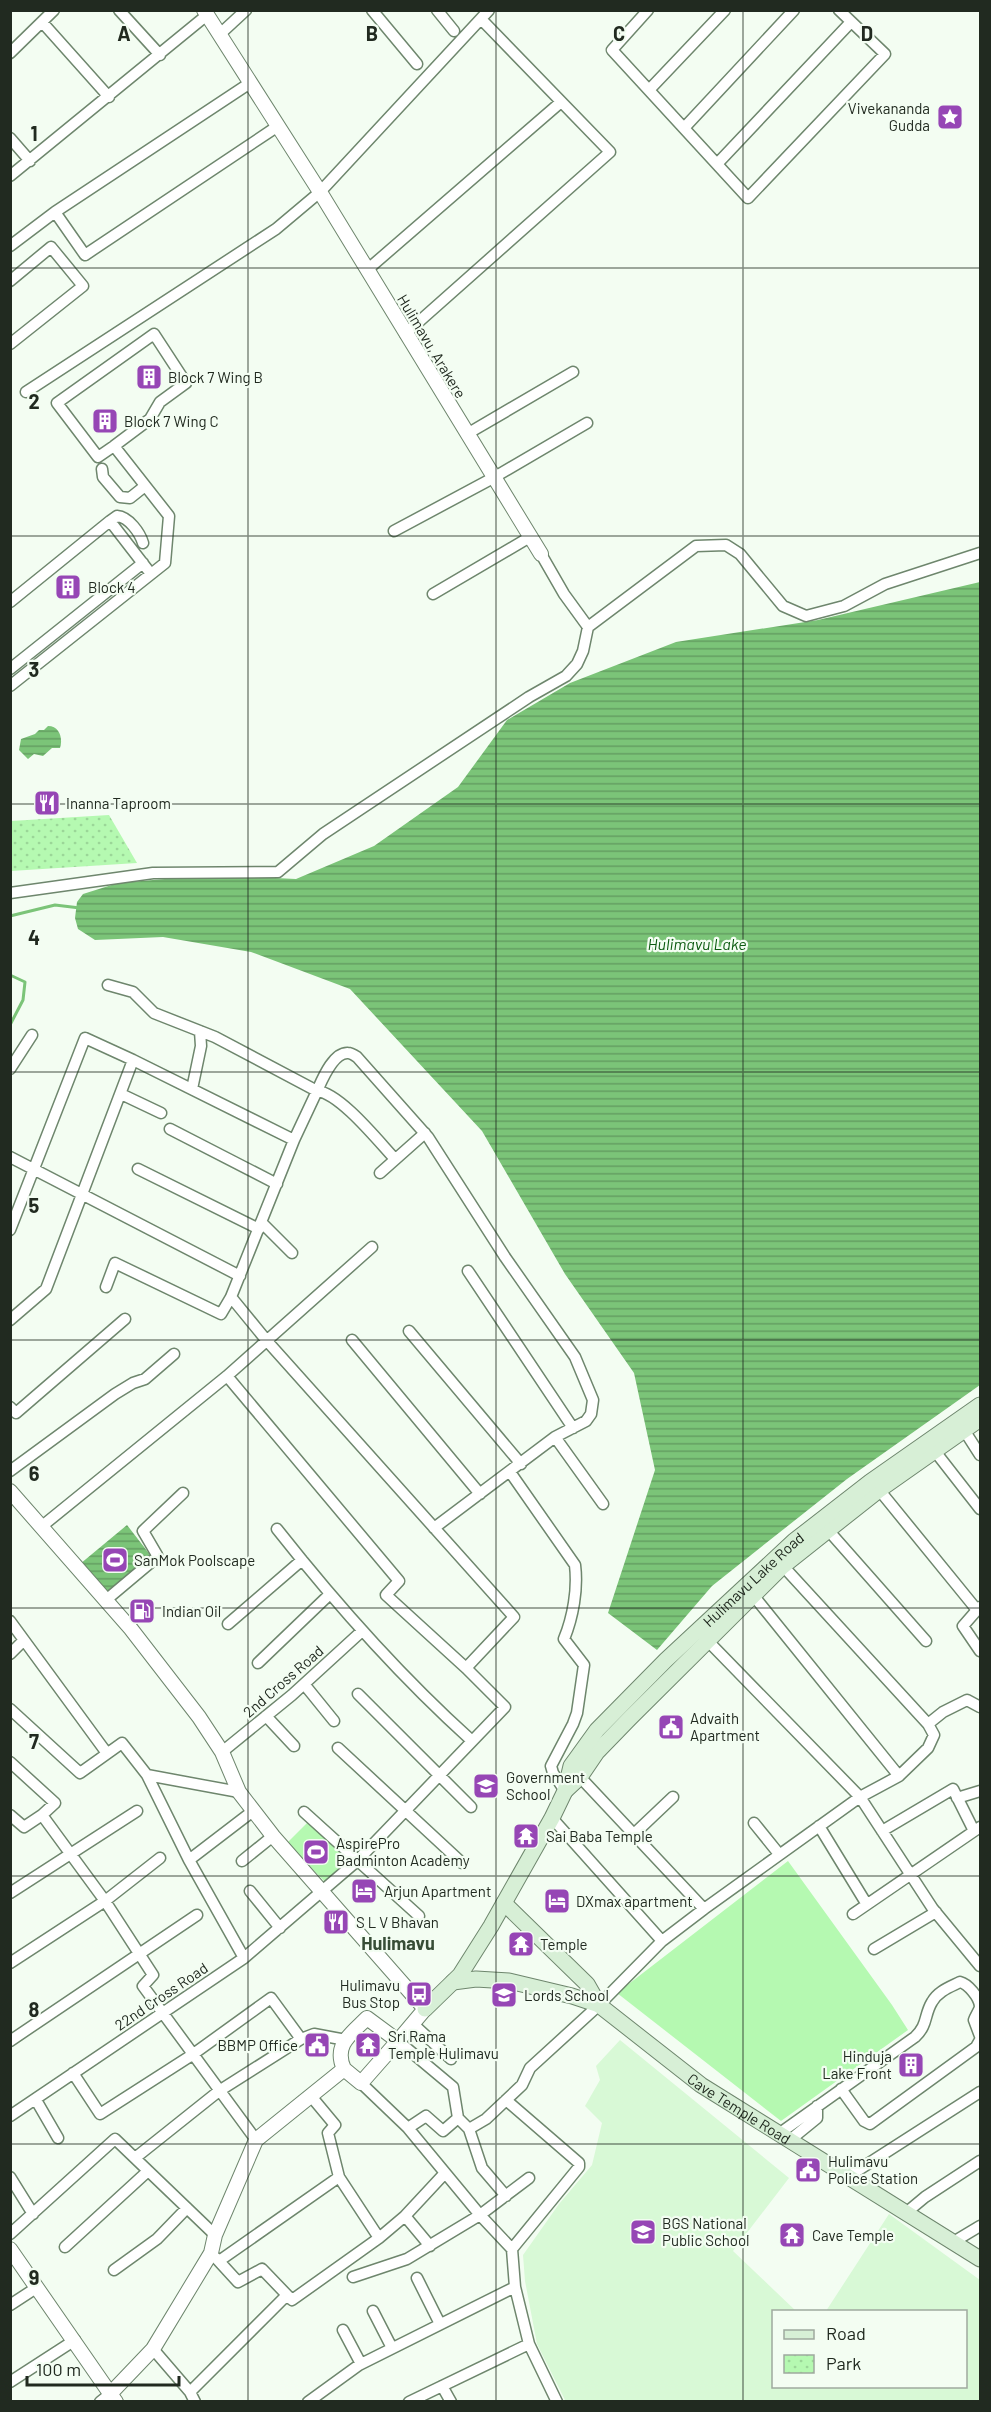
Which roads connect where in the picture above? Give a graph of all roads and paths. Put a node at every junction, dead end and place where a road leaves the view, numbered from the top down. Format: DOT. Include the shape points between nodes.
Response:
graph roads {
  1 [pos="54,10"];
  2 [pos="119,10"];
  3 [pos="246,10"];
  4 [pos="372,10"];
  5 [pos="437,10"];
  6 [pos="648,10"];
  7 [pos="724,10"];
  8 [pos="794,10"];
  9 [pos="839,10"];
  10 [pos="206,13"];
  11 [pos="485,15"];
  12 [pos="42,22"];
  13 [pos="851,22"];
  14 [pos="454,31"];
  15 [pos="219,35"];
  16 [pos="10,53"];
  17 [pos="160,55"];
  18 [pos="417,64"];
  19 [pos="250,82"];
  20 [pos="649,90"];
  21 [pos="109,97"];
  22 [pos="561,102"];
  23 [pos="278,126"];
  24 [pos="684,128"];
  25 [pos="10,138"];
  26 [pos="30,160"];
  27 [pos="717,164"];
  28 [pos="10,176"];
  29 [pos="320,192"];
  30 [pos="55,212"];
  31 [pos="10,246"];
  32 [pos="367,270"];
  33 [pos="10,281"];
  34 [pos="405,334"];
  35 [pos="10,344"];
  36 [pos="573,372"];
  37 [pos="26,392"];
  38 [pos="587,423"];
  39 [pos="466,434"];
  40 [pos="114,446"];
  41 [pos="102,470"];
  42 [pos="493,478"];
  43 [pos="145,486"];
  44 [pos="110,521"];
  45 [pos="394,531"];
  46 [pos="530,537"];
  47 [pos="142,543"];
  48 [pos="981,553"];
  49 [pos="541,554"];
  50 [pos="143,563"];
  51 [pos="151,574"];
  52 [pos="433,594"];
  53 [pos="10,602"];
  54 [pos="588,627"];
  55 [pos="11,667"];
  56 [pos="21,678"];
  57 [pos="10,686"];
  58 [pos="10,893"];
  59 [pos="108,985"];
  60 [pos="200,1031"];
  61 [pos="32,1035"];
  62 [pos="134,1060"];
  63 [pos="10,1069"];
  64 [pos="192,1089"];
  65 [pos="317,1091"];
  66 [pos="121,1094"];
  67 [pos="161,1113"];
  68 [pos="171,1129"];
  69 [pos="425,1133"];
  70 [pos="294,1140"];
  71 [pos="10,1157"];
  72 [pos="395,1160"];
  73 [pos="34,1169"];
  74 [pos="138,1170"];
  75 [pos="380,1173"];
  76 [pos="277,1184"];
  77 [pos="83,1193"];
  78 [pos="260,1226"];
  79 [pos="10,1230"];
  80 [pos="372,1247"];
  81 [pos="292,1253"];
  82 [pos="468,1271"];
  83 [pos="240,1276"];
  84 [pos="106,1287"];
  85 [pos="231,1297"];
  86 [pos="125,1319"];
  87 [pos="10,1320"];
  88 [pos="409,1331"];
  89 [pos="352,1340"];
  90 [pos="267,1341"];
  91 [pos="174,1354"];
  92 [pos="227,1376"];
  93 [pos="981,1405"];
  94 [pos="10,1407"];
  95 [pos="981,1419"];
  96 [pos="573,1428"];
  97 [pos="964,1430"];
  98 [pos="555,1437"];
  99 [pos="934,1450"];
  100 [pos="981,1455"];
  101 [pos="521,1464"];
  102 [pos="10,1471"];
  103 [pos="510,1472"];
  104 [pos="875,1486"];
  105 [pos="10,1491"];
  106 [pos="183,1493"];
  107 [pos="480,1494"];
  108 [pos="603,1504"];
  109 [pos="981,1509"];
  110 [pos="41,1527"];
  111 [pos="434,1528"];
  112 [pos="277,1529"];
  113 [pos="828,1530"];
  114 [pos="302,1560"];
  115 [pos="783,1566"];
  116 [pos="330,1594"];
  117 [pos="753,1594"];
  118 [pos="106,1600"];
  119 [pos="979,1608"];
  120 [pos="10,1621"];
  121 [pos="228,1624"];
  122 [pos="362,1631"];
  123 [pos="703,1635"];
  124 [pos="24,1640"];
  125 [pos="926,1641"];
  126 [pos="981,1651"];
  127 [pos="10,1654"];
  128 [pos="258,1663"];
  129 [pos="466,1668"];
  130 [pos="304,1684"];
  131 [pos="358,1694"];
  132 [pos="981,1707"];
  133 [pos="10,1709"];
  134 [pos="266,1716"];
  135 [pos="334,1722"];
  136 [pos="928,1724"];
  137 [pos="471,1740"];
  138 [pos="294,1746"];
  139 [pos="338,1748"];
  140 [pos="106,1752"];
  141 [pos="222,1752"];
  142 [pos="10,1762"];
  143 [pos="147,1775"];
  144 [pos="438,1775"];
  145 [pos="899,1776"];
  146 [pos="580,1777"];
  147 [pos="565,1791"];
  148 [pos="981,1791"];
  149 [pos="239,1792"];
  150 [pos="673,1797"];
  151 [pos="860,1797"];
  152 [pos="957,1798"];
  153 [pos="471,1807"];
  154 [pos="405,1810"];
  155 [pos="136,1811"];
  156 [pos="254,1811"];
  157 [pos="304,1812"];
  158 [pos="10,1815"];
  159 [pos="42,1815"];
  160 [pos="552,1818"];
  161 [pos="754,1823"];
  162 [pos="819,1826"];
  163 [pos="977,1829"];
  164 [pos="882,1831"];
  165 [pos="634,1834"];
  166 [pos="273,1836"];
  167 [pos="779,1854"];
  168 [pos="71,1855"];
  169 [pos="160,1858"];
  170 [pos="189,1860"];
  171 [pos="242,1861"];
  172 [pos="357,1861"];
  173 [pos="462,1863"];
  174 [pos="911,1873"];
  175 [pos="250,1891"];
  176 [pos="10,1893"];
  177 [pos="321,1893"];
  178 [pos="105,1901"];
  179 [pos="504,1903"];
  180 [pos="866,1903"];
  181 [pos="704,1909"];
  182 [pos="936,1912"];
  183 [pos="852,1914"];
  184 [pos="196,1915"];
  185 [pos="418,1916"];
  186 [pos="280,1928"];
  187 [pos="662,1941"];
  188 [pos="874,1949"];
  189 [pos="140,1954"];
  190 [pos="244,1958"];
  191 [pos="10,1964"];
  192 [pos="981,1966"];
  193 [pos="453,1982"];
  194 [pos="598,2005"];
  195 [pos="425,2009"];
  196 [pos="163,2014"];
  197 [pos="413,2024"];
  198 [pos="981,2038"];
  199 [pos="301,2039"];
  200 [pos="346,2040"];
  201 [pos="10,2041"];
  202 [pos="398,2041"];
  203 [pos="192,2055"];
  204 [pos="451,2059"];
  205 [pos="344,2069"];
  206 [pos="73,2073"];
  207 [pos="361,2083"];
  208 [pos="841,2089"];
  209 [pos="219,2091"];
  210 [pos="981,2092"];
  211 [pos="310,2095"];
  212 [pos="36,2100"];
  213 [pos="506,2100"];
  214 [pos="10,2116"];
  215 [pos="458,2118"];
  216 [pos="408,2128"];
  217 [pos="468,2129"];
  218 [pos="785,2137"];
  219 [pos="58,2138"];
  220 [pos="256,2140"];
  221 [pos="135,2158"];
  222 [pos="981,2161"];
  223 [pos="148,2171"];
  224 [pos="445,2173"];
  225 [pos="849,2176"];
  226 [pos="10,2177"];
  227 [pos="339,2177"];
  228 [pos="529,2178"];
  229 [pos="506,2196"];
  230 [pos="187,2208"];
  231 [pos="907,2212"];
  232 [pos="33,2214"];
  233 [pos="480,2215"];
  234 [pos="405,2216"];
  235 [pos="981,2226"];
  236 [pos="10,2234"];
  237 [pos="215,2235"];
  238 [pos="379,2238"];
  239 [pos="955,2241"];
  240 [pos="65,2247"];
  241 [pos="430,2247"];
  242 [pos="10,2249"];
  243 [pos="512,2249"];
  244 [pos="215,2257"];
  245 [pos="981,2259"];
  246 [pos="114,2270"];
  247 [pos="353,2277"];
  248 [pos="417,2278"];
  249 [pos="515,2287"];
  250 [pos="36,2288"];
  251 [pos="287,2295"];
  252 [pos="10,2305"];
  253 [pos="373,2311"];
  254 [pos="440,2324"];
  255 [pos="344,2330"];
  256 [pos="75,2340"];
  257 [pos="529,2344"];
  258 [pos="392,2348"];
  259 [pos="153,2349"];
  260 [pos="361,2364"];
  261 [pos="10,2382"];
  262 [pos="442,2386"];
  263 [pos="193,2397"];
  264 [pos="109,2399"];
  265 [pos="308,2402"];
  266 [pos="409,2402"];
  267 [pos="451,2402"];
  268 [pos="557,2402"];
  1 -- 12 [label="street"];
  2 -- 17 [label="street"];
  3 -- 15 [label="street"];
  4 -- 18 [label="street"];
  5 -- 14 [label="street"];
  6 -- 20 [label="street" via="612,50"];
  7 -- 20 [label="street"];
  8 -- 24 [label="street"];
  9 -- 13 [label="street"];
  10 -- 15 [label="street, Hulimavu, Arakere"];
  10 -- 17 [label="street"];
  11 -- 22 [label="street"];
  11 -- 29 [label="street"];
  12 -- 16 [label="street"];
  12 -- 21 [label="street"];
  13 -- 27 [label="street"];
  13 -- 27 [label="street" via="885,54 748,198"];
  15 -- 19 [label="street, Hulimavu, Arakere"];
  17 -- 21 [label="street"];
  19 -- 23 [label="street, Hulimavu, Arakere"];
  19 -- 30 [label="street"];
  20 -- 24 [label="street"];
  21 -- 26 [label="street"];
  22 -- 32 [label="street"];
  22 -- 34 [label="street" via="610,152"];
  23 -- 29 [label="street, Hulimavu, Arakere"];
  23 -- 30 [label="street" via="85,255"];
  24 -- 27 [label="street"];
  25 -- 26 [label="street"];
  26 -- 28 [label="street"];
  29 -- 32 [label="street, Hulimavu, Arakere"];
  29 -- 37 [label="street" via="276,229"];
  30 -- 31 [label="street"];
  32 -- 34 [label="street, Hulimavu, Arakere"];
  33 -- 35 [label="street" via="51,247 83,286"];
  34 -- 39 [label="street, Hulimavu, Arakere"];
  36 -- 39 [label="street"];
  38 -- 42 [label="street"];
  39 -- 42 [label="street, Hulimavu, Arakere"];
  40 -- 40 [label="street" via="98,457 57,403 154,334 186,383 160,402 150,419"];
  40 -- 43 [label="street"];
  41 -- 43 [label="street" via="103,477 120,497 130,498"];
  42 -- 45 [label="street"];
  42 -- 46 [label="street, Hulimavu, Arakere"];
  43 -- 51 [label="street" via="169,516 165,563"];
  44 -- 47 [label="street" via="123,517 141,536"];
  44 -- 50 [label="street"];
  44 -- 53 [label="street"];
  46 -- 49 [label="street, Hulimavu, Arakere"];
  46 -- 52 [label="street"];
  48 -- 54 [label="street" via="885,584 844,606 806,616 783,606 740,554 726,545 696,546"];
  49 -- 54 [label="street, Hulimavu, Arakere"];
  50 -- 51 [label="street"];
  50 -- 55 [label="street"];
  51 -- 56 [label="street"];
  54 -- 58 [label="street" via="583,651 567,676 529,697 324,834 278,872 153,873"];
  55 -- 56 [label="street"];
  56 -- 57 [label="street"];
  59 -- 60 [label="street" via="133,992 154,1013"];
  60 -- 64 [label="street" via="201,1046"];
  60 -- 65 [label="street"];
  61 -- 63 [label="street"];
  62 -- 64 [label="street"];
  62 -- 66 [label="street"];
  62 -- 73 [label="street" via="85,1038"];
  64 -- 70 [label="street"];
  65 -- 69 [label="street" via="329,1066 348,1053 357,1057"];
  65 -- 70 [label="street"];
  65 -- 72 [label="street" via="349,1110"];
  66 -- 67 [label="street"];
  66 -- 77 [label="street"];
  68 -- 76 [label="street"];
  69 -- 72 [label="street"];
  69 -- 96 [label="street" via="575,1357 587,1381 593,1407 586,1421"];
  70 -- 76 [label="street"];
  71 -- 73 [label="street"];
  72 -- 75 [label="street"];
  73 -- 77 [label="street"];
  73 -- 79 [label="street"];
  74 -- 78 [label="street"];
  76 -- 78 [label="street"];
  77 -- 83 [label="street"];
  77 -- 87 [label="street" via="46,1289"];
  78 -- 81 [label="street"];
  78 -- 83 [label="street"];
  80 -- 90 [label="street"];
  82 -- 96 [label="street"];
  83 -- 85 [label="street"];
  84 -- 85 [label="street" via="115,1263 221,1314"];
  85 -- 90 [label="street"];
  86 -- 94 [label="street" via="16,1413"];
  88 -- 101 [label="street"];
  89 -- 107 [label="street"];
  90 -- 92 [label="street"];
  90 -- 111 [label="street"];
  91 -- 102 [label="street" via="145,1379 115,1394"];
  92 -- 110 [label="street"];
  92 -- 129 [label="street" via="399,1581 386,1595"];
  93 -- 104 [label="main road, Hulimavu Lake Road"];
  95 -- 97 [label="main road, Hulimavu Lake Road"];
  96 -- 98 [label="street"];
  97 -- 99 [label="main road, Hulimavu Lake Road"];
  97 -- 100 [label="street"];
  98 -- 101 [label="street"];
  98 -- 108 [label="street"];
  99 -- 104 [label="main road, Hulimavu Lake Road"];
  99 -- 109 [label="street"];
  101 -- 103 [label="street"];
  103 -- 107 [label="street"];
  103 -- 147 [label="street" via="575,1565 578,1582 564,1640 584,1665 580,1698 573,1725 551,1766"];
  104 -- 113 [label="main road, Hulimavu Lake Road"];
  104 -- 119 [label="street"];
  104 -- 123 [label="main road, Hulimavu Lake Road" via="794,1541"];
  105 -- 110 [label="street"];
  106 -- 118 [label="street" via="143,1531 156,1558"];
  107 -- 111 [label="street"];
  110 -- 118 [label="street"];
  111 -- 129 [label="street" via="514,1617"];
  112 -- 114 [label="street"];
  113 -- 115 [label="main road, Hulimavu Lake Road"];
  113 -- 125 [label="street"];
  114 -- 116 [label="street"];
  114 -- 121 [label="street"];
  115 -- 117 [label="main road, Hulimavu Lake Road"];
  115 -- 136 [label="street"];
  116 -- 122 [label="street"];
  116 -- 128 [label="street"];
  117 -- 123 [label="main road, Hulimavu Lake Road"];
  117 -- 145 [label="street"];
  118 -- 141 [label="street"];
  119 -- 126 [label="street" via="963,1626"];
  120 -- 124 [label="street"];
  122 -- 130 [label="street, 2nd Cross Road"];
  122 -- 137 [label="street" via="421,1695"];
  123 -- 146 [label="main road, Hulimavu Lake Road" via="597,1752"];
  123 -- 147 [label="main road, Hulimavu Lake Road" via="666,1660 597,1731 571,1766"];
  123 -- 151 [label="street"];
  124 -- 127 [label="street"];
  124 -- 140 [label="street"];
  129 -- 137 [label="street, 22nd Cross Road" via="505,1707"];
  130 -- 134 [label="street, 2nd Cross Road"];
  130 -- 135 [label="street"];
  131 -- 144 [label="street"];
  132 -- 136 [label="street" via="967,1700"];
  133 -- 140 [label="street" via="80,1773"];
  134 -- 138 [label="street"];
  134 -- 141 [label="street, 2nd Cross Road"];
  136 -- 145 [label="street" via="934,1735 928,1748"];
  137 -- 144 [label="street, 22nd Cross Road"];
  139 -- 154 [label="street"];
  140 -- 143 [label="street" via="122,1743"];
  141 -- 149 [label="street"];
  142 -- 159 [label="street" via="55,1803"];
  143 -- 149 [label="street"];
  143 -- 170 [label="street"];
  144 -- 153 [label="street"];
  144 -- 154 [label="street, 22nd Cross Road"];
  145 -- 151 [label="street"];
  146 -- 147 [label="main road, Hulimavu Lake Road"];
  146 -- 165 [label="street"];
  147 -- 160 [label="main road, Hulimavu Lake Road"];
  148 -- 152 [label="street"];
  149 -- 156 [label="street"];
  150 -- 165 [label="street"];
  151 -- 162 [label="street"];
  151 -- 164 [label="street"];
  152 -- 163 [label="street"];
  152 -- 164 [label="street" via="953,1789"];
  154 -- 172 [label="street, 22nd Cross Road"];
  154 -- 173 [label="street"];
  155 -- 168 [label="street"];
  156 -- 166 [label="street"];
  156 -- 170 [label="street"];
  157 -- 172 [label="street"];
  158 -- 159 [label="street" via="24,1827"];
  159 -- 168 [label="street"];
  160 -- 179 [label="main road, Hulimavu Lake Road"];
  160 -- 187 [label="street"];
  161 -- 167 [label="street"];
  162 -- 167 [label="street"];
  162 -- 180 [label="street"];
  163 -- 174 [label="street"];
  164 -- 174 [label="street"];
  165 -- 181 [label="street"];
  166 -- 171 [label="street"];
  166 -- 177 [label="street"];
  167 -- 181 [label="street"];
  168 -- 176 [label="street"];
  168 -- 178 [label="street"];
  169 -- 178 [label="street"];
  170 -- 190 [label="street"];
  172 -- 177 [label="street, 22nd Cross Road"];
  172 -- 185 [label="street"];
  174 -- 180 [label="street"];
  174 -- 182 [label="street"];
  175 -- 186 [label="street"];
  177 -- 186 [label="street, 22nd Cross Road"];
  177 -- 195 [label="street"];
  178 -- 189 [label="street"];
  178 -- 191 [label="street"];
  179 -- 193 [label="main road, Hulimavu Lake Road"];
  179 -- 194 [label="main road, Cave Temple Road" via="587,1983"];
  180 -- 183 [label="street"];
  181 -- 187 [label="street"];
  182 -- 188 [label="street"];
  182 -- 192 [label="street"];
  184 -- 189 [label="street"];
  186 -- 190 [label="street, 22nd Cross Road"];
  187 -- 194 [label="street"];
  189 -- 196 [label="street" via="153,1975 143,1986"];
  189 -- 201 [label="street"];
  190 -- 196 [label="street, 22nd Cross Road"];
  193 -- 194 [label="main road, Cave Temple Road" via="476,1978 509,1981"];
  193 -- 195 [label="main road, Hulimavu Lake Road"];
  194 -- 213 [label="street" via="530,2068 522,2085"];
  194 -- 218 [label="main road, Cave Temple Road" via="701,2085"];
  195 -- 197 [label="street"];
  196 -- 203 [label="street"];
  196 -- 206 [label="street, 22nd Cross Road"];
  197 -- 202 [label="street"];
  197 -- 204 [label="street"];
  198 -- 208 [label="street" via="976,2047 870,2124"];
  198 -- 208 [label="street" via="974,2020 979,2003 968,1985 960,1982 940,1992 931,2003 921,2031"];
  199 -- 200 [label="street" via="314,2034"];
  199 -- 203 [label="street" via="271,1998"];
  199 -- 209 [label="street"];
  200 -- 202 [label="street" via="367,2018"];
  200 -- 205 [label="street" via="339,2050"];
  202 -- 207 [label="street"];
  202 -- 215 [label="street" via="453,2087"];
  203 -- 206 [label="street" via="100,2114"];
  203 -- 209 [label="street"];
  205 -- 207 [label="street"];
  205 -- 211 [label="street"];
  206 -- 212 [label="street, 22nd Cross Road"];
  207 -- 216 [label="street"];
  208 -- 218 [label="street" via="817,2106 817,2118"];
  209 -- 220 [label="street"];
  209 -- 221 [label="street"];
  210 -- 225 [label="street"];
  211 -- 220 [label="street"];
  211 -- 227 [label="street" via="335,2125 328,2133"];
  212 -- 214 [label="street, 22nd Cross Road"];
  212 -- 219 [label="street"];
  213 -- 217 [label="street"];
  213 -- 243 [label="street" via="579,2163"];
  215 -- 216 [label="street" via="443,2131 426,2116"];
  215 -- 217 [label="street"];
  216 -- 224 [label="street"];
  217 -- 229 [label="street" via="482,2168"];
  218 -- 225 [label="main road, Cave Temple Road"];
  220 -- 237 [label="street"];
  221 -- 223 [label="street"];
  221 -- 232 [label="street" via="115,2139"];
  222 -- 231 [label="street"];
  223 -- 230 [label="street"];
  223 -- 240 [label="street"];
  224 -- 233 [label="street"];
  224 -- 234 [label="street"];
  225 -- 231 [label="main road, Cave Temple Road"];
  226 -- 232 [label="street"];
  227 -- 238 [label="street"];
  227 -- 244 [label="street"];
  228 -- 229 [label="street"];
  229 -- 233 [label="street"];
  230 -- 237 [label="street"];
  230 -- 246 [label="street" via="157,2239"];
  231 -- 239 [label="main road, Cave Temple Road"];
  232 -- 236 [label="street"];
  233 -- 241 [label="street"];
  233 -- 243 [label="street"];
  234 -- 238 [label="street"];
  234 -- 241 [label="street"];
  235 -- 239 [label="street"];
  237 -- 244 [label="street"];
  238 -- 251 [label="street" via="291,2300"];
  239 -- 245 [label="main road, Cave Temple Road"];
  241 -- 247 [label="street"];
  242 -- 250 [label="street"];
  243 -- 249 [label="street"];
  244 -- 251 [label="street" via="238,2282 262,2269"];
  244 -- 259 [label="street"];
  248 -- 254 [label="street"];
  249 -- 254 [label="street"];
  249 -- 257 [label="street"];
  250 -- 252 [label="street"];
  250 -- 256 [label="street"];
  251 -- 263 [label="street"];
  253 -- 258 [label="street"];
  254 -- 258 [label="street"];
  255 -- 260 [label="street"];
  256 -- 261 [label="street"];
  256 -- 264 [label="street"];
  257 -- 262 [label="street"];
  257 -- 268 [label="street"];
  258 -- 260 [label="street"];
  259 -- 263 [label="street"];
  259 -- 264 [label="street"];
  260 -- 265 [label="street"];
  262 -- 266 [label="street"];
  262 -- 267 [label="street"];
}
